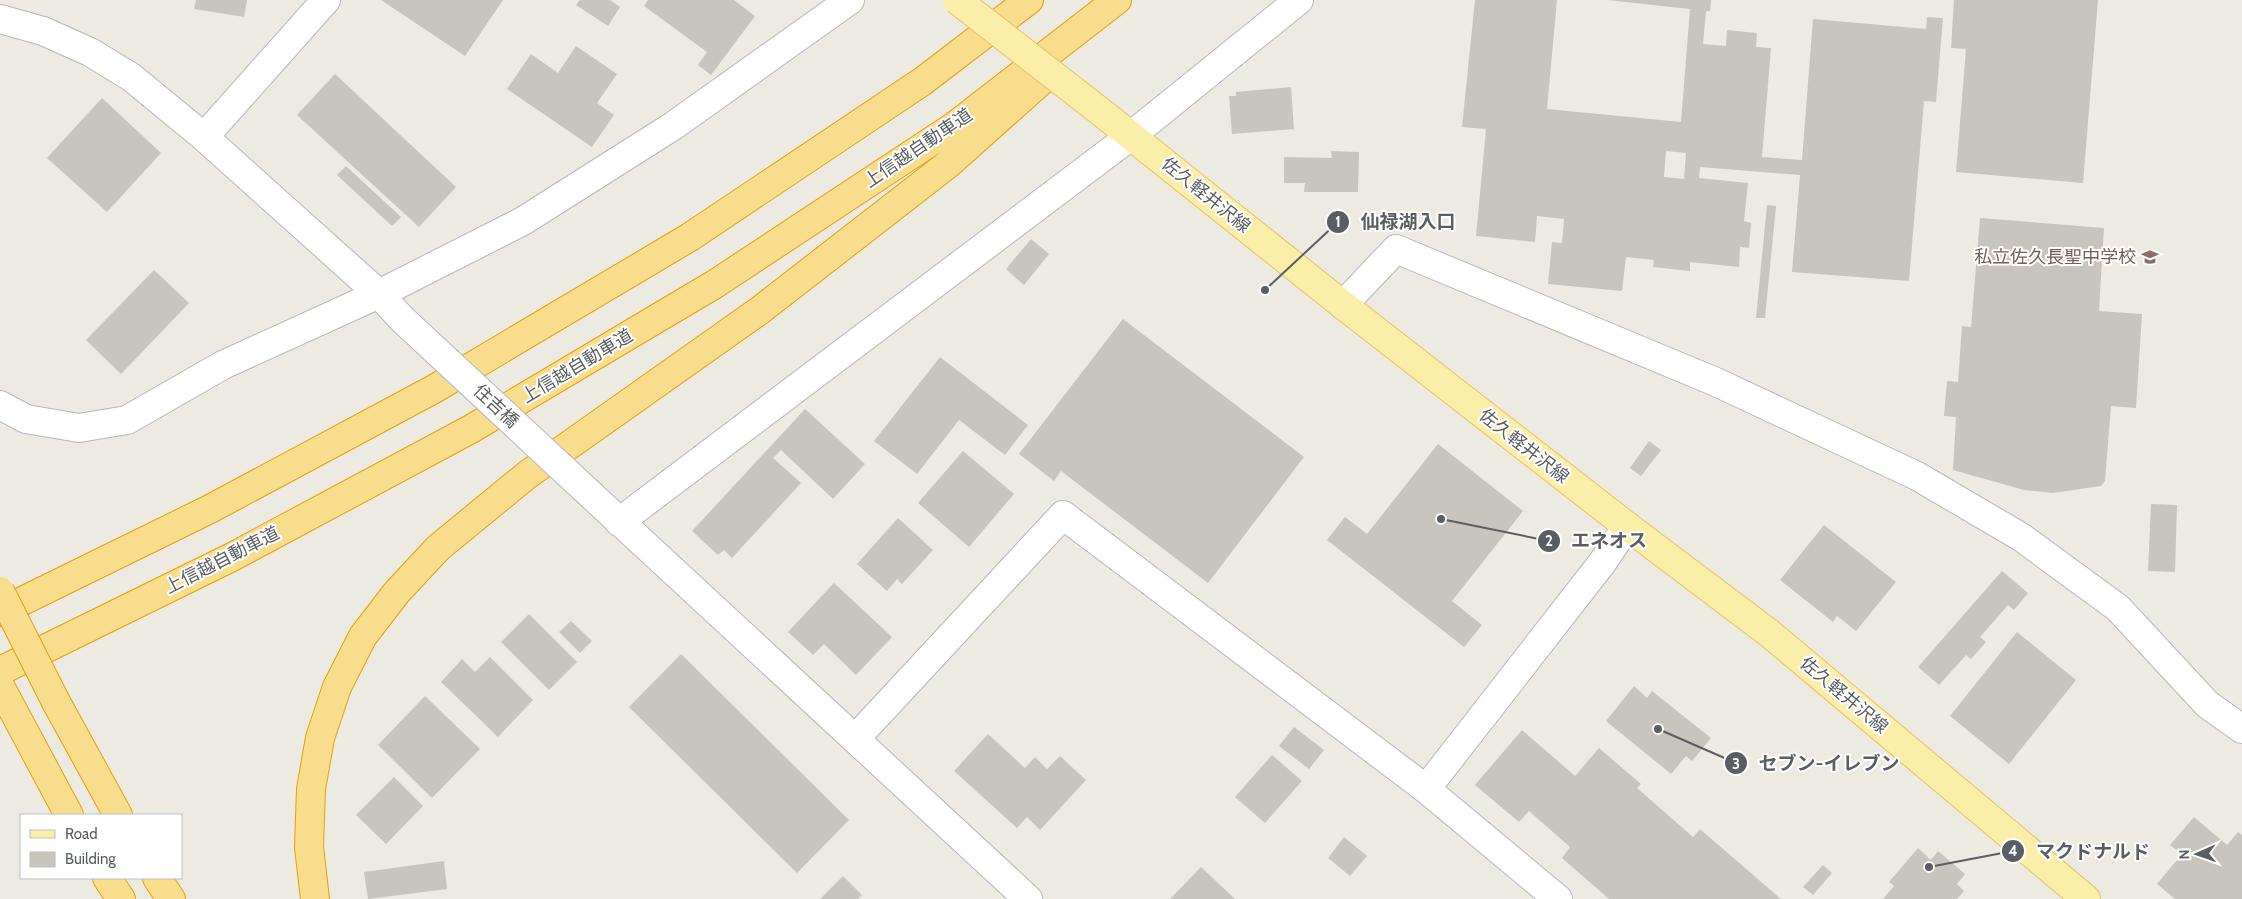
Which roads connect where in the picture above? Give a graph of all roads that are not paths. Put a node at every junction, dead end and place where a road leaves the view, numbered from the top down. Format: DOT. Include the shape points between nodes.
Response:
graph roads {
  1 [pos="326,0"];
  2 [pos="850,0"];
  3 [pos="957,0"];
  4 [pos="1029,0"];
  5 [pos="1117,0"];
  6 [pos="1131,0"];
  7 [pos="1299,0"];
  8 [pos="0,19"];
  9 [pos="1132,136"];
  10 [pos="204,137"];
  11 [pos="379,294"];
  12 [pos="1343,305"];
  13 [pos="434,389"];
  14 [pos="0,405"];
  15 [pos="619,522"];
  16 [pos="1627,526"];
  17 [pos="0,591"];
  18 [pos="0,612"];
  19 [pos="0,671"];
  20 [pos="0,686"];
  21 [pos="2242,729"];
  22 [pos="855,739"];
  23 [pos="1426,789"];
  24 [pos="68,814"];
  25 [pos="117,814"];
  26 [pos="108,879"];
  27 [pos="158,879"];
  28 [pos="122,899"];
  29 [pos="171,899"];
  30 [pos="315,899"];
  31 [pos="1028,899"];
  32 [pos="1558,899"];
  33 [pos="2086,899"];
  1 -- 10 [label="street"];
  2 -- 11 [label="street" via="673,126 523,221"];
  3 -- 9 [label="main road, 佐久軽井沢線, bridge"];
  4 -- 13 [label="highway" via="923,81 690,237"];
  5 -- 19 [label="highway, 上信越自動車道" via="953,127 715,284 471,429 232,557"];
  6 -- 30 [label="highway" via="947,165 759,311 527,475 438,548 397,592 363,636 337,687 320,738 311,789 309,847"];
  7 -- 9 [label="street"];
  8 -- 10 [label="street, 住吉橋" via="43,31 90,52 131,77"];
  9 -- 12 [label="main road, 佐久軽井沢線"];
  9 -- 15 [label="street"];
  10 -- 11 [label="street, 住吉橋"];
  11 -- 14 [label="street" via="222,365 127,420 80,428 26,419"];
  11 -- 15 [label="street, 住吉橋, bridge"];
  12 -- 16 [label="main road, 佐久軽井沢線"];
  12 -- 21 [label="street" via="1396,249 1716,382 1917,476 2021,537 2118,608 2207,704"];
  13 -- 17 [label="highway"];
  13 -- 18 [label="highway" via="210,509"];
  15 -- 22 [label="street, 住吉橋"];
  16 -- 23 [label="street" via="1602,563"];
  16 -- 33 [label="main road, 佐久軽井沢線" via="1769,633"];
  17 -- 25 [label="highway, bridge"];
  20 -- 24 [label="highway"];
  22 -- 23 [label="street" via="1063,515"];
  22 -- 31 [label="street, 住吉橋"];
  23 -- 32 [label="street"];
  26 -- 28 [label="highway"];
  27 -- 29 [label="highway"];
}
